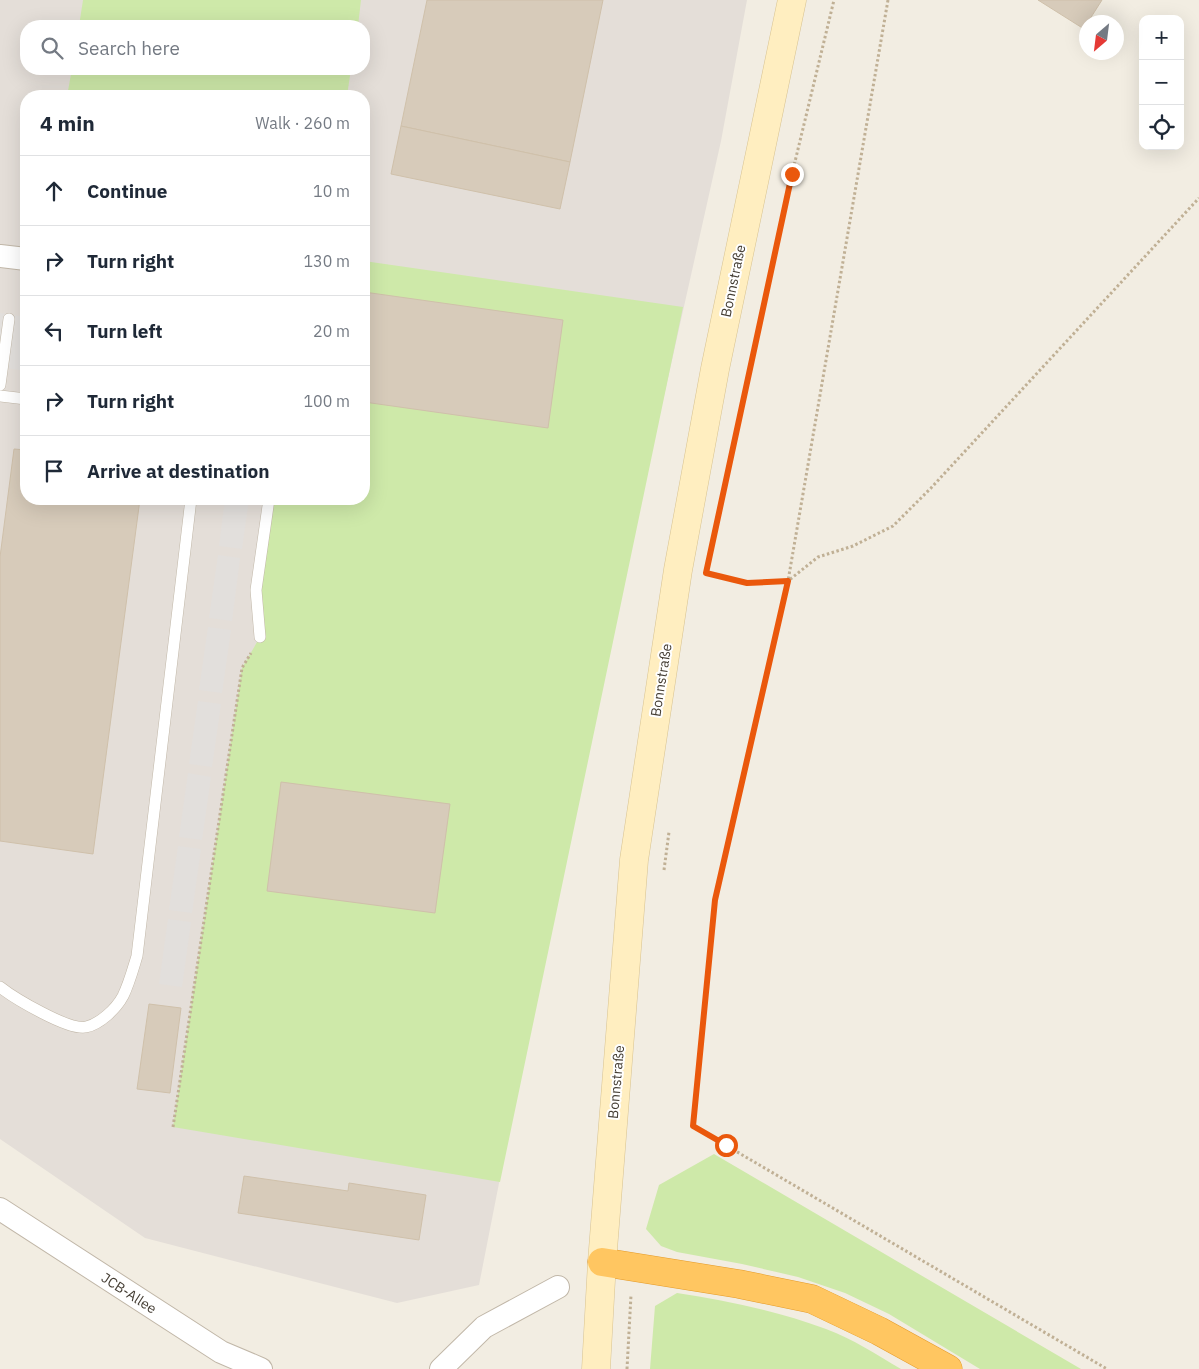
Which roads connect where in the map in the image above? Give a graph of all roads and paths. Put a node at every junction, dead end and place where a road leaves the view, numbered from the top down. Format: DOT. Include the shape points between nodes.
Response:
graph roads {
  1 [pos="792,0"];
  2 [pos="834,0"];
  3 [pos="888,0"];
  4 [pos="1199,198"];
  5 [pos="0,256"];
  6 [pos="20,258"];
  7 [pos="9,319"];
  8 [pos="0,386"];
  9 [pos="0,396"];
  10 [pos="20,398"];
  11 [pos="190,505"];
  12 [pos="267,505"];
  13 [pos="721,505"];
  14 [pos="709,564"];
  15 [pos="788,581"];
  16 [pos="260,637"];
  17 [pos="670,828"];
  18 [pos="663,875"];
  19 [pos="0,987"];
  20 [pos="173,1128"];
  21 [pos="0,1210"];
  22 [pos="602,1262"];
  23 [pos="632,1267"];
  24 [pos="558,1287"];
  25 [pos="262,1369"];
  26 [pos="441,1369"];
  27 [pos="596,1369"];
  28 [pos="628,1369"];
  29 [pos="948,1369"];
  30 [pos="1107,1369"];
  1 -- 22 [label="main road, Bonnstraße" via="715,369 685,532 637,840"];
  2 -- 13 [label="path" via="792,174"];
  3 -- 15 [label="path"];
  4 -- 15 [label="path" via="893,526 853,546 818,557"];
  5 -- 6 [label="street"];
  7 -- 8 [label="lane"];
  9 -- 10 [label="lane"];
  11 -- 19 [label="lane" via="137,956 123,997 102,1021 84,1028 59,1021"];
  12 -- 16 [label="lane" via="256,590"];
  14 -- 15 [label="path" via="706,573 747,583"];
  15 -- 30 [label="path" via="715,900 693,1126"];
  16 -- 20 [label="path" via="242,668"];
  17 -- 18 [label="path"];
  21 -- 25 [label="street, JCB-Allee" via="222,1352"];
  22 -- 23 [label="highway"];
  22 -- 27 [label="main road, Bonnstraße"];
  23 -- 28 [label="path"];
  23 -- 29 [label="highway" via="812,1299"];
  24 -- 26 [label="street" via="484,1327"];
}
